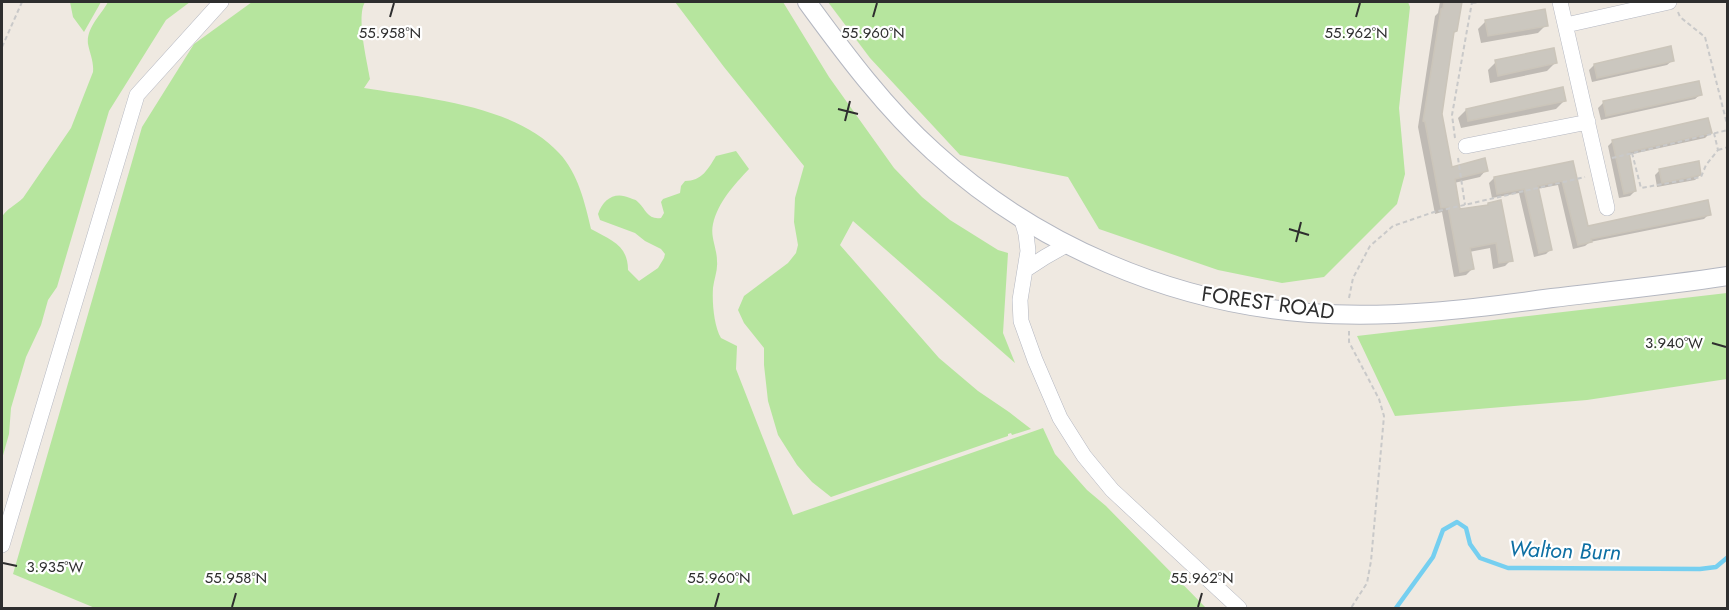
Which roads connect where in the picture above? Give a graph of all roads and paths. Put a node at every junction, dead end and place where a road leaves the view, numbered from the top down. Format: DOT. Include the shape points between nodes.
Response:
graph roads {
  1 [pos="22,2"];
  2 [pos="221,2"];
  3 [pos="807,2"];
  4 [pos="1472,2"];
  5 [pos="1480,2"];
  6 [pos="1560,2"];
  7 [pos="1673,5"];
  8 [pos="1566,25"];
  9 [pos="2,47"];
  10 [pos="1588,122"];
  11 [pos="1728,129"];
  12 [pos="1714,133"];
  13 [pos="1459,144"];
  14 [pos="1728,147"];
  15 [pos="1718,150"];
  16 [pos="1632,153"];
  17 [pos="1598,167"];
  18 [pos="1465,205"];
  19 [pos="1608,208"];
  20 [pos="1021,217"];
  21 [pos="1068,244"];
  22 [pos="1025,270"];
  23 [pos="1728,276"];
  24 [pos="1349,298"];
  25 [pos="1349,331"];
  26 [pos="2,545"];
  27 [pos="1239,609"];
  28 [pos="1351,609"];
  1 -- 9 [label="path"];
  2 -- 26 [label="street" via="137,95"];
  3 -- 20 [label="street, FOREST ROAD" via="878,92 931,150 977,188"];
  4 -- 5 [label="path"];
  4 -- 13 [label="path" via="1452,115"];
  6 -- 8 [label="street"];
  7 -- 8 [label="street"];
  7 -- 11 [label="path" via="1680,17 1705,37"];
  8 -- 10 [label="street"];
  10 -- 13 [label="street"];
  10 -- 17 [label="street"];
  11 -- 12 [label="path"];
  12 -- 15 [label="path"];
  12 -- 16 [label="path"];
  13 -- 18 [label="path"];
  14 -- 15 [label="path"];
  15 -- 16 [label="path" via="1701,177 1641,188"];
  16 -- 17 [label="path"];
  17 -- 18 [label="path"];
  17 -- 19 [label="street"];
  18 -- 24 [label="path" via="1394,226 1370,246 1353,278"];
  20 -- 21 [label="street, FOREST ROAD"];
  20 -- 22 [label="street" via="1028,243"];
  21 -- 22 [label="street"];
  21 -- 23 [label="street, FOREST ROAD" via="1130,272 1202,295 1281,310 1342,315 1455,310"];
  22 -- 27 [label="street" via="1021,321 1060,418 1112,490"];
  25 -- 28 [label="path" via="1349,342 1384,416 1371,561 1367,583"];
}
